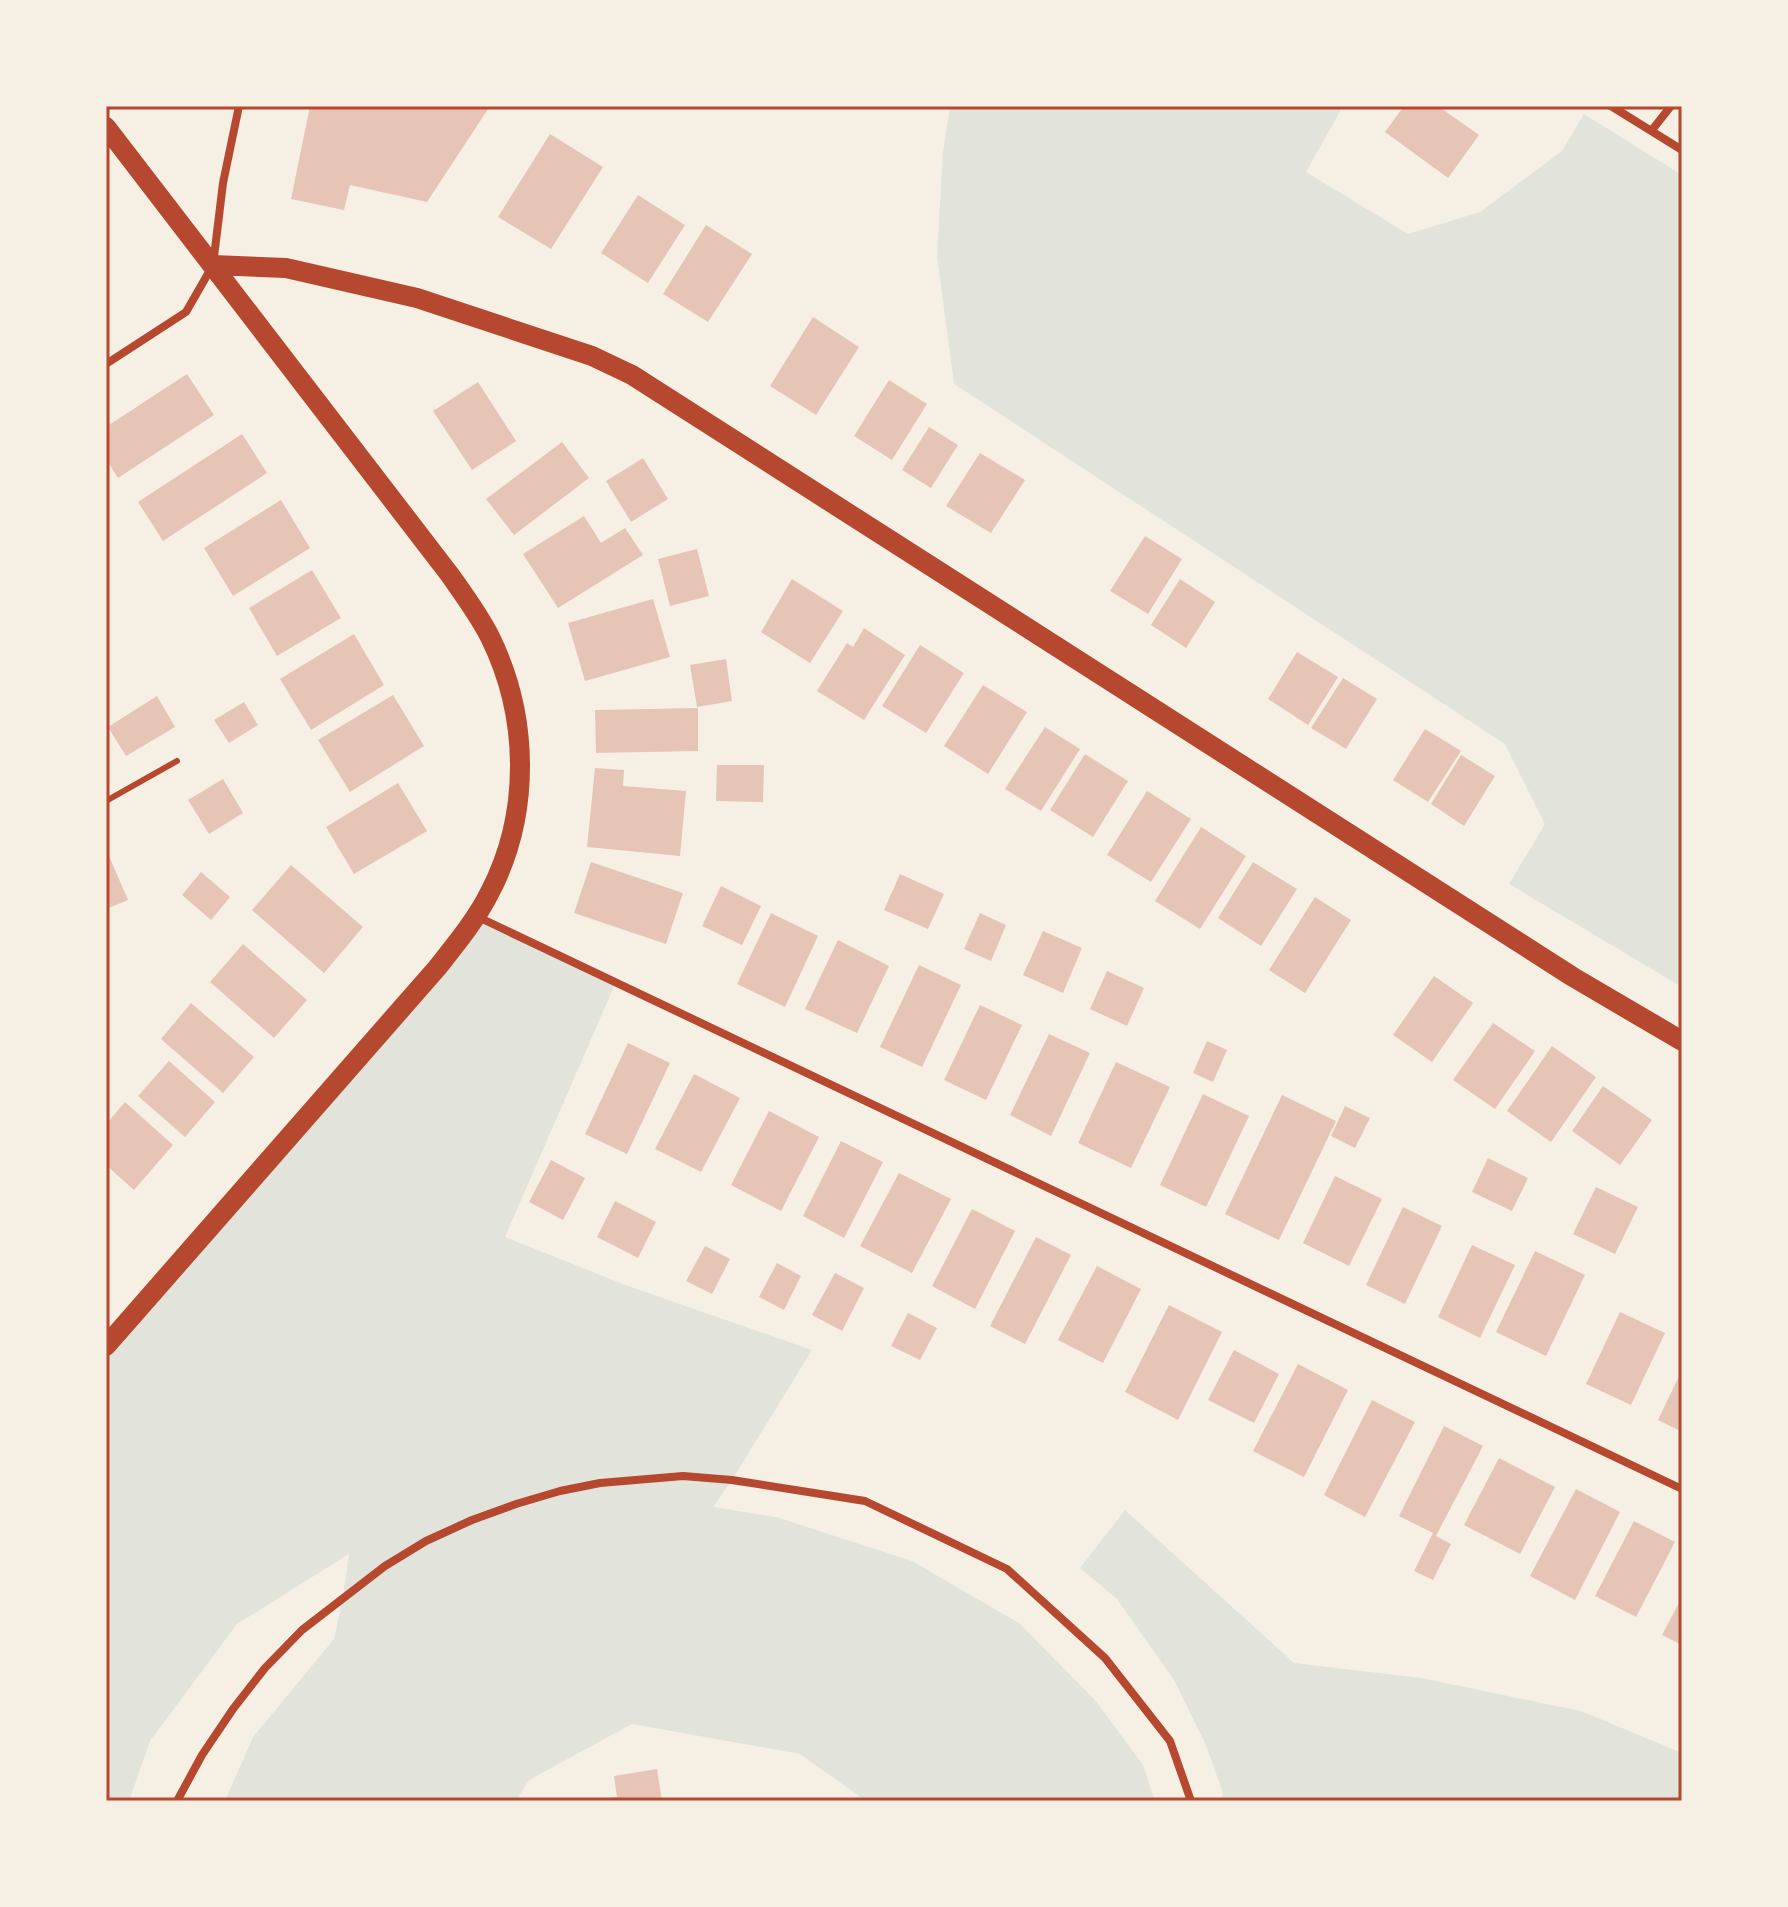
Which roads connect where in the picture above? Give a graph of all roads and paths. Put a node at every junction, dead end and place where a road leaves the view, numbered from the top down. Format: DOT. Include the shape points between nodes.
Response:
graph roads {
  1 [pos="239,106"];
  2 [pos="1611,106"];
  3 [pos="1671,106"];
  4 [pos="106,127"];
  5 [pos="1652,130"];
  6 [pos="1682,150"];
  7 [pos="213,265"];
  8 [pos="106,364"];
  9 [pos="177,761"];
  10 [pos="106,801"];
  11 [pos="476,916"];
  12 [pos="1682,1041"];
  13 [pos="106,1346"];
  14 [pos="1682,1489"];
  15 [pos="177,1801"];
  16 [pos="1191,1801"];
  1 -- 7 [label="street"];
  2 -- 5 [label="street"];
  3 -- 5 [label="street"];
  4 -- 7 [label="main road"];
  5 -- 6 [label="street"];
  7 -- 8 [label="street" via="186,312"];
  7 -- 11 [label="main road" via="450,575 502,665 517,721 520,782 511,840"];
  7 -- 12 [label="main road" via="286,268 389,290 612,364 1561,970"];
  9 -- 10 [label="lane"];
  11 -- 13 [label="main road" via="437,968"];
  11 -- 14 [label="street"];
  15 -- 16 [label="street" via="202,1755 265,1668 302,1630 385,1566 426,1541 516,1504 600,1483 683,1476 865,1501 1007,1569 1105,1658 1170,1741"];
}
